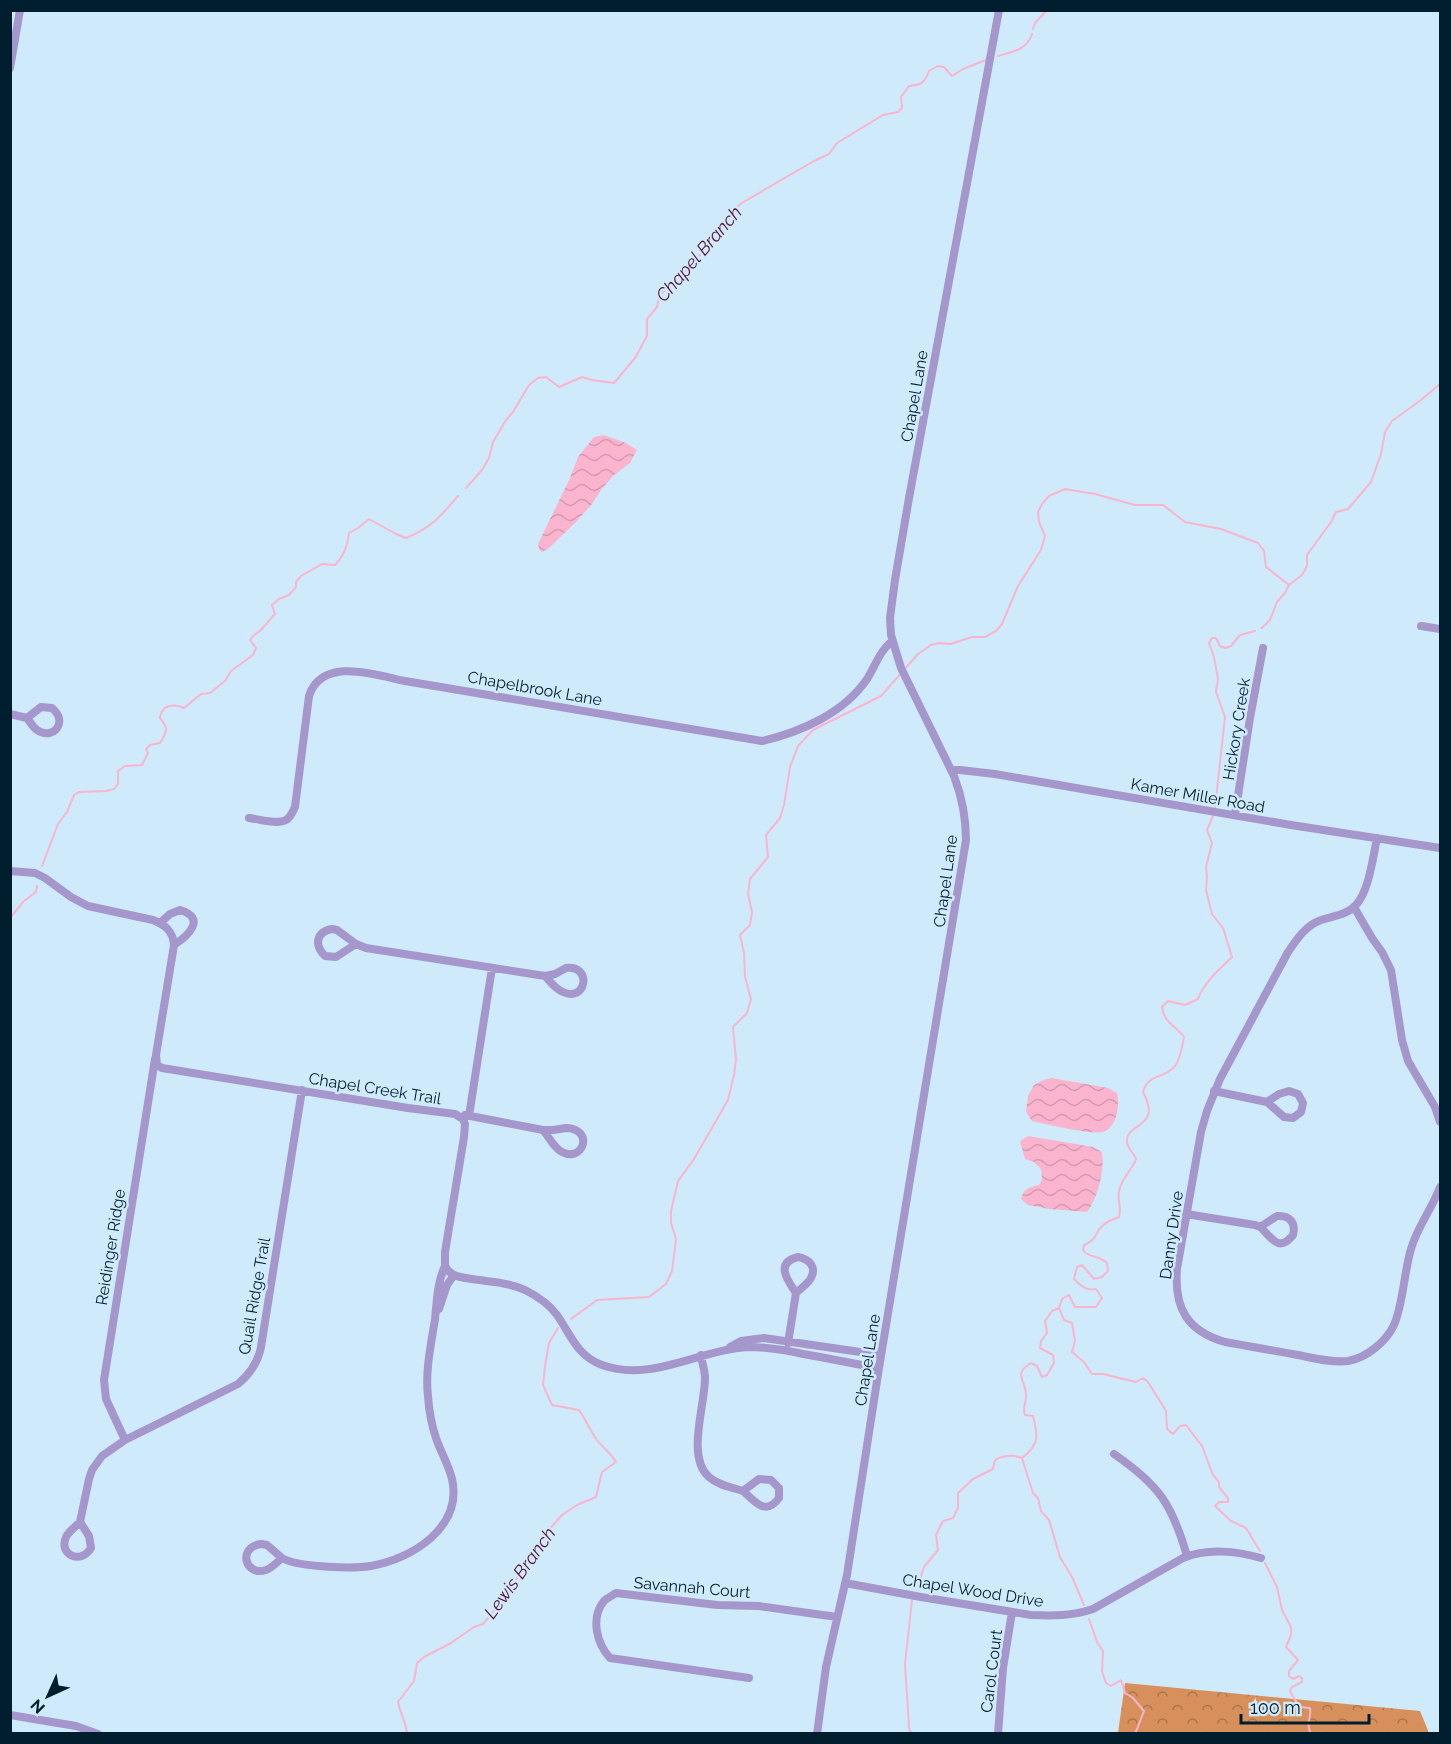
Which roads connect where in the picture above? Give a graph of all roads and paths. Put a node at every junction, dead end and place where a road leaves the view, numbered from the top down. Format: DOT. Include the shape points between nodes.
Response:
graph roads {
  1 [pos="20,10"];
  2 [pos="999,10"];
  3 [pos="10,68"];
  4 [pos="1421,626"];
  5 [pos="1440,629"];
  6 [pos="892,641"];
  7 [pos="1263,648"];
  8 [pos="10,714"];
  9 [pos="27,718"];
  10 [pos="951,770"];
  11 [pos="1235,815"];
  12 [pos="249,818"];
  13 [pos="1377,838"];
  14 [pos="1440,848"];
  15 [pos="10,871"];
  16 [pos="1354,907"];
  17 [pos="160,923"];
  18 [pos="356,944"];
  19 [pos="174,945"];
  20 [pos="492,968"];
  21 [pos="544,976"];
  22 [pos="156,1055"];
  23 [pos="302,1090"];
  24 [pos="1214,1090"];
  25 [pos="1267,1102"];
  26 [pos="455,1114"];
  27 [pos="469,1116"];
  28 [pos="1440,1122"];
  29 [pos="543,1130"];
  30 [pos="1440,1187"];
  31 [pos="1186,1214"];
  32 [pos="1260,1227"];
  33 [pos="445,1266"];
  34 [pos="454,1275"];
  35 [pos="796,1293"];
  36 [pos="435,1318"];
  37 [pos="788,1341"];
  38 [pos="728,1349"];
  39 [pos="787,1351"];
  40 [pos="701,1355"];
  41 [pos="881,1355"];
  42 [pos="879,1368"];
  43 [pos="125,1440"];
  44 [pos="1114,1455"];
  45 [pos="743,1491"];
  46 [pos="80,1522"];
  47 [pos="1187,1556"];
  48 [pos="282,1558"];
  49 [pos="1261,1558"];
  50 [pos="845,1582"];
  51 [pos="1012,1612"];
  52 [pos="837,1617"];
  53 [pos="749,1678"];
  54 [pos="10,1714"];
  55 [pos="98,1734"];
  56 [pos="818,1734"];
  57 [pos="998,1734"];
  1 -- 3 [label="street"];
  2 -- 6 [label="street, Chapel Lane" via="895,580 890,618"];
  4 -- 5 [label="street"];
  6 -- 10 [label="street, Chapel Lane" via="901,668"];
  6 -- 12 [label="street, Chapelbrook Lane" via="846,703 799,729 762,741 370,674 342,671 326,675 309,696 291,816 279,822"];
  7 -- 11 [label="street, Hickory Creek"];
  8 -- 9 [label="street"];
  10 -- 11 [label="street, Kamer Miller Road"];
  10 -- 41 [label="street, Chapel Lane" via="964,807 966,840"];
  11 -- 13 [label="street, Kamer Miller Road"];
  13 -- 14 [label="street, Kamer Miller Road"];
  13 -- 16 [label="street" via="1366,884"];
  15 -- 17 [label="street" via="35,873 88,906"];
  16 -- 24 [label="street, Danny Drive" via="1316,922 1297,938"];
  16 -- 28 [label="street" via="1391,970 1408,1061"];
  17 -- 19 [label="street" via="171,933"];
  17 -- 19 [label="street" via="175,911 190,915 192,929"];
  18 -- 18 [label="street" via="332,929 318,939 321,951 330,957 341,955"];
  18 -- 20 [label="street"];
  19 -- 22 [label="street"];
  20 -- 21 [label="street"];
  20 -- 27 [label="street"];
  21 -- 21 [label="street" via="570,994 583,984 581,973 571,968"];
  22 -- 23 [label="street, Chapel Creek Trail" via="158,1065 168,1069"];
  22 -- 43 [label="street, Reidinger Ridge" via="104,1380 106,1399"];
  23 -- 26 [label="street, Chapel Creek Trail"];
  23 -- 43 [label="street, Quail Ridge Trail" via="256,1364 238,1384"];
  24 -- 25 [label="street"];
  24 -- 31 [label="street, Danny Drive" via="1201,1132"];
  25 -- 25 [label="street" via="1289,1118 1298,1116 1303,1107 1298,1094 1288,1091"];
  26 -- 27 [label="street"];
  26 -- 33 [label="street, Chapel Creek Trail" via="463,1119 465,1130"];
  27 -- 29 [label="street"];
  29 -- 29 [label="street" via="564,1154 577,1153 584,1143 583,1136 573,1128"];
  30 -- 31 [label="street, Danny Drive" via="1414,1238 1394,1326 1374,1349 1348,1361 1225,1342 1196,1329 1183,1312 1177,1292"];
  31 -- 32 [label="street"];
  32 -- 32 [label="street" via="1280,1243 1290,1240 1294,1231 1292,1221 1282,1216"];
  33 -- 34 [label="street"];
  33 -- 36 [label="street, Chapel Creek Trail"];
  34 -- 36 [label="street"];
  34 -- 40 [label="street" via="506,1284 535,1295 557,1315 583,1354 609,1367 649,1369"];
  35 -- 35 [label="street" via="813,1272 804,1258 792,1258 785,1267 786,1278"];
  35 -- 37 [label="street"];
  36 -- 48 [label="street" via="427,1396 433,1428 452,1482 452,1502 446,1521 424,1544 384,1564 340,1568"];
  37 -- 38 [label="street" via="756,1338"];
  37 -- 39 [label="street"];
  37 -- 41 [label="street"];
  38 -- 39 [label="street"];
  38 -- 40 [label="street"];
  39 -- 42 [label="street"];
  40 -- 45 [label="street" via="705,1378 700,1464 715,1482"];
  41 -- 42 [label="street, Chapel Lane"];
  42 -- 50 [label="street, Chapel Lane"];
  43 -- 46 [label="street, Quail Ridge Trail" via="102,1456 92,1470"];
  44 -- 47 [label="street" via="1140,1472 1165,1501"];
  45 -- 45 [label="street" via="764,1507 776,1503 780,1493 776,1483 765,1479"];
  46 -- 46 [label="street, Quail Ridge Trail" via="67,1536 64,1547 78,1558 91,1548"];
  47 -- 49 [label="street, Chapel Wood Drive" via="1216,1551"];
  47 -- 51 [label="street, Chapel Wood Drive" via="1081,1614"];
  48 -- 48 [label="street" via="261,1544 246,1554 248,1566 259,1571"];
  50 -- 51 [label="street, Chapel Wood Drive"];
  50 -- 52 [label="street, Chapel Lane"];
  51 -- 57 [label="street, Carol Court"];
  52 -- 53 [label="street, Savannah Court" via="616,1593 604,1600 597,1615 598,1638 610,1658"];
  52 -- 56 [label="street, Chapel Lane"];
  54 -- 55 [label="street"];
}
